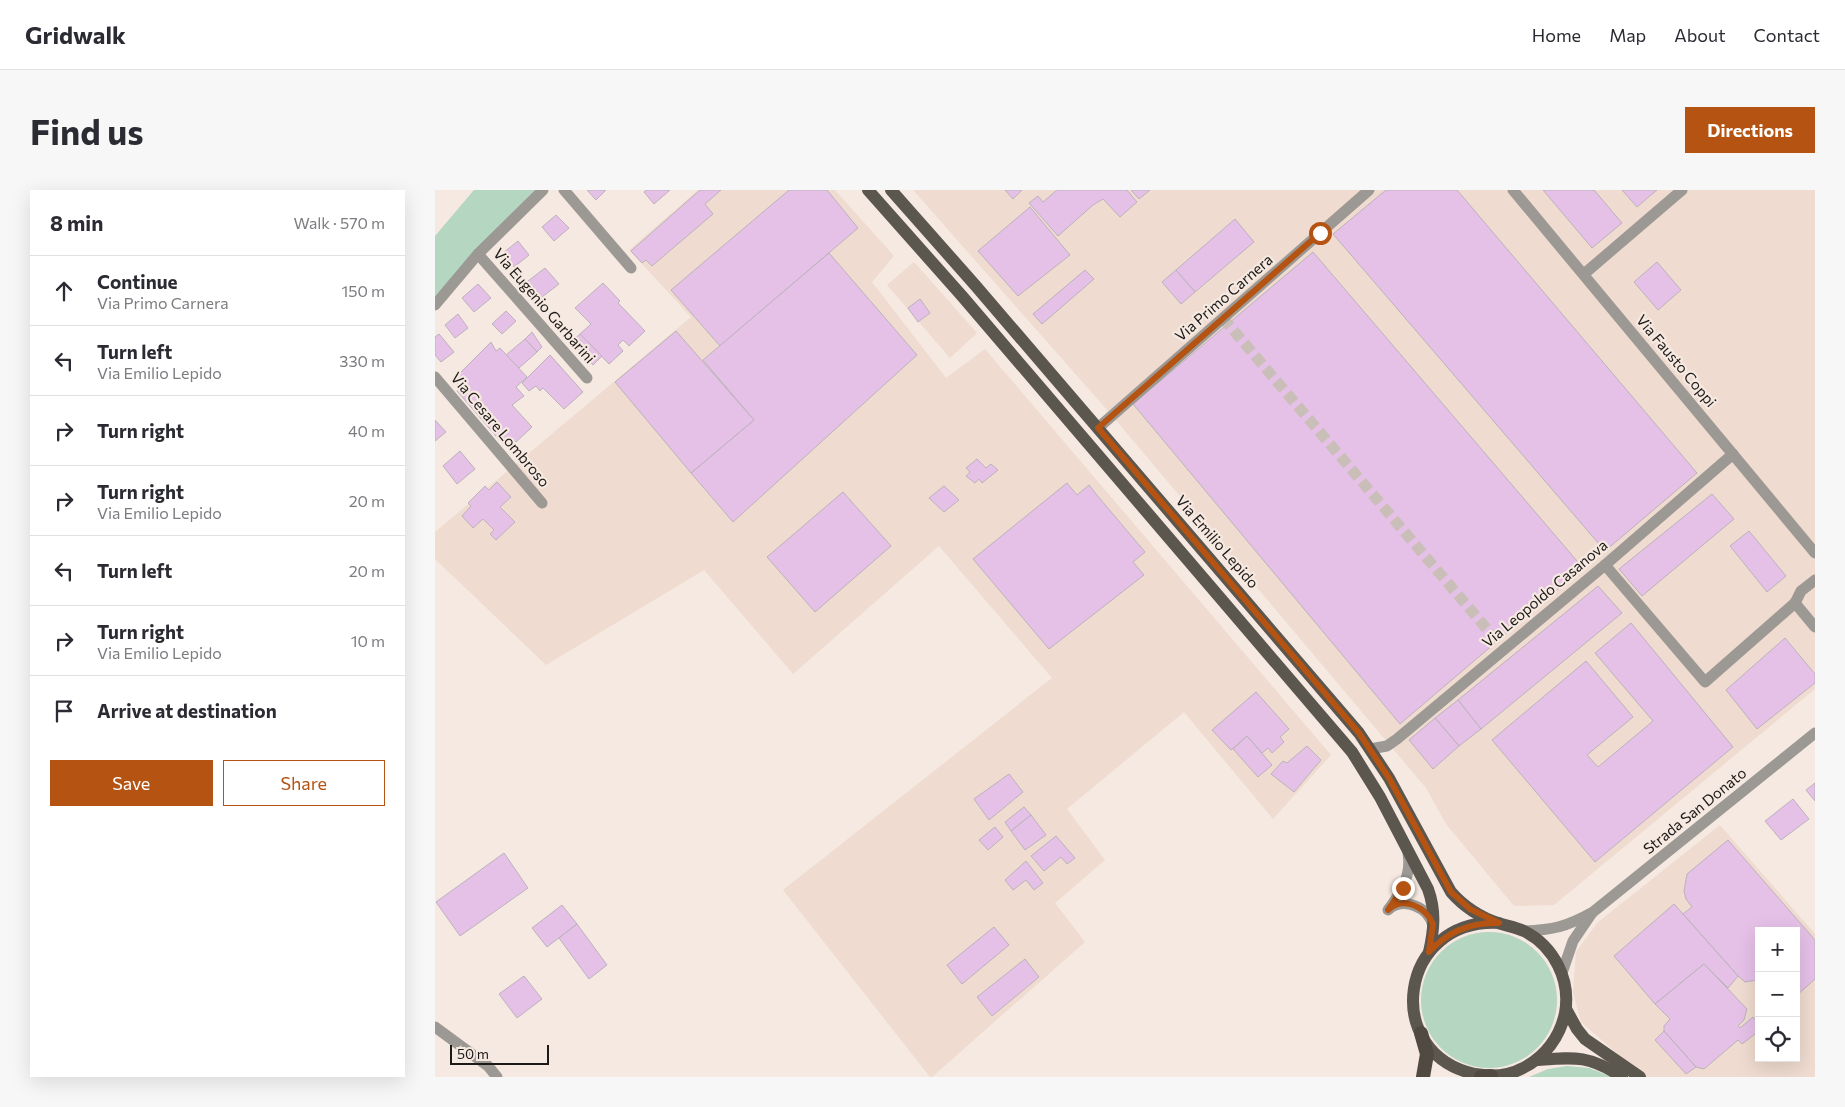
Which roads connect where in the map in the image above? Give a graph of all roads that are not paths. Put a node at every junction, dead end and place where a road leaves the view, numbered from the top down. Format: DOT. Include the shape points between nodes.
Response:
graph roads {
  1 [pos="543,190"];
  2 [pos="564,190"];
  3 [pos="868,190"];
  4 [pos="891,190"];
  5 [pos="1369,190"];
  6 [pos="1513,190"];
  7 [pos="1682,190"];
  8 [pos="478,254"];
  9 [pos="631,268"];
  10 [pos="1584,274"];
  11 [pos="435,305"];
  12 [pos="435,377"];
  13 [pos="587,378"];
  14 [pos="1098,428"];
  15 [pos="1733,454"];
  16 [pos="542,503"];
  17 [pos="1815,553"];
  18 [pos="1605,564"];
  19 [pos="1815,580"];
  20 [pos="1795,603"];
  21 [pos="1815,627"];
  22 [pos="1815,733"];
  23 [pos="1370,749"];
  24 [pos="1404,842"];
  25 [pos="1593,912"];
  26 [pos="1499,923"];
  27 [pos="1433,929"];
  28 [pos="1523,930"];
  29 [pos="1429,952"];
  30 [pos="1562,973"];
  31 [pos="1566,1009"];
  32 [pos="435,1027"];
  33 [pos="1421,1033"];
  34 [pos="1537,1060"];
  35 [pos="1486,1076"];
  36 [pos="497,1077"];
  37 [pos="1423,1077"];
  38 [pos="1622,1077"];
  39 [pos="1640,1077"];
  1 -- 8 [label="street"];
  2 -- 9 [label="street"];
  3 -- 24 [label="main road" via="969,303 1339,736 1370,779"];
  4 -- 14 [label="main road, Via Emilio Lepido"];
  5 -- 14 [label="street, Via Primo Carnera"];
  6 -- 10 [label="street, Via Fausto Coppi"];
  7 -- 10 [label="street"];
  8 -- 11 [label="street"];
  8 -- 13 [label="street, Via Eugenio Garbarini"];
  10 -- 15 [label="street, Via Fausto Coppi"];
  12 -- 16 [label="street, Via Cesare Lombroso"];
  14 -- 23 [label="main road, Via Emilio Lepido"];
  15 -- 17 [label="street, Via Fausto Coppi"];
  15 -- 18 [label="street, Via Leopoldo Casanova"];
  18 -- 20 [label="street" via="1705,682"];
  18 -- 23 [label="street, Via Leopoldo Casanova" via="1387,746"];
  19 -- 20 [label="street" via="1801,592"];
  20 -- 21 [label="street"];
  22 -- 25 [label="street, Strada San Donato"];
  23 -- 26 [label="main road, Via Emilio Lepido" via="1451,892 1470,909"];
  24 -- 27 [label="main road" via="1431,898"];
  24 -- 27 [label="street" via="1409,856 1408,873 1403,888 1388,910 1402,903 1415,906 1429,916"];
  25 -- 28 [label="street, Strada San Donato" via="1560,928"];
  25 -- 30 [label="street, Strada San Donato" via="1573,941"];
  26 -- 28 [label="main road"];
  26 -- 29 [label="main road" via="1465,927 1444,937"];
  27 -- 29 [label="main road"];
  28 -- 30 [label="main road" via="1542,944"];
  29 -- 33 [label="main road" via="1417,973 1413,995 1415,1018"];
  30 -- 31 [label="main road"];
  31 -- 34 [label="main road" via="1556,1037"];
  31 -- 39 [label="main road" via="1585,1039"];
  32 -- 36 [label="street"];
  33 -- 35 [label="main road" via="1430,1048 1447,1064"];
  33 -- 37 [label="highway" via="1427,1054"];
  34 -- 35 [label="main road" via="1520,1070"];
  34 -- 38 [label="main road" via="1584,1058"];
}
